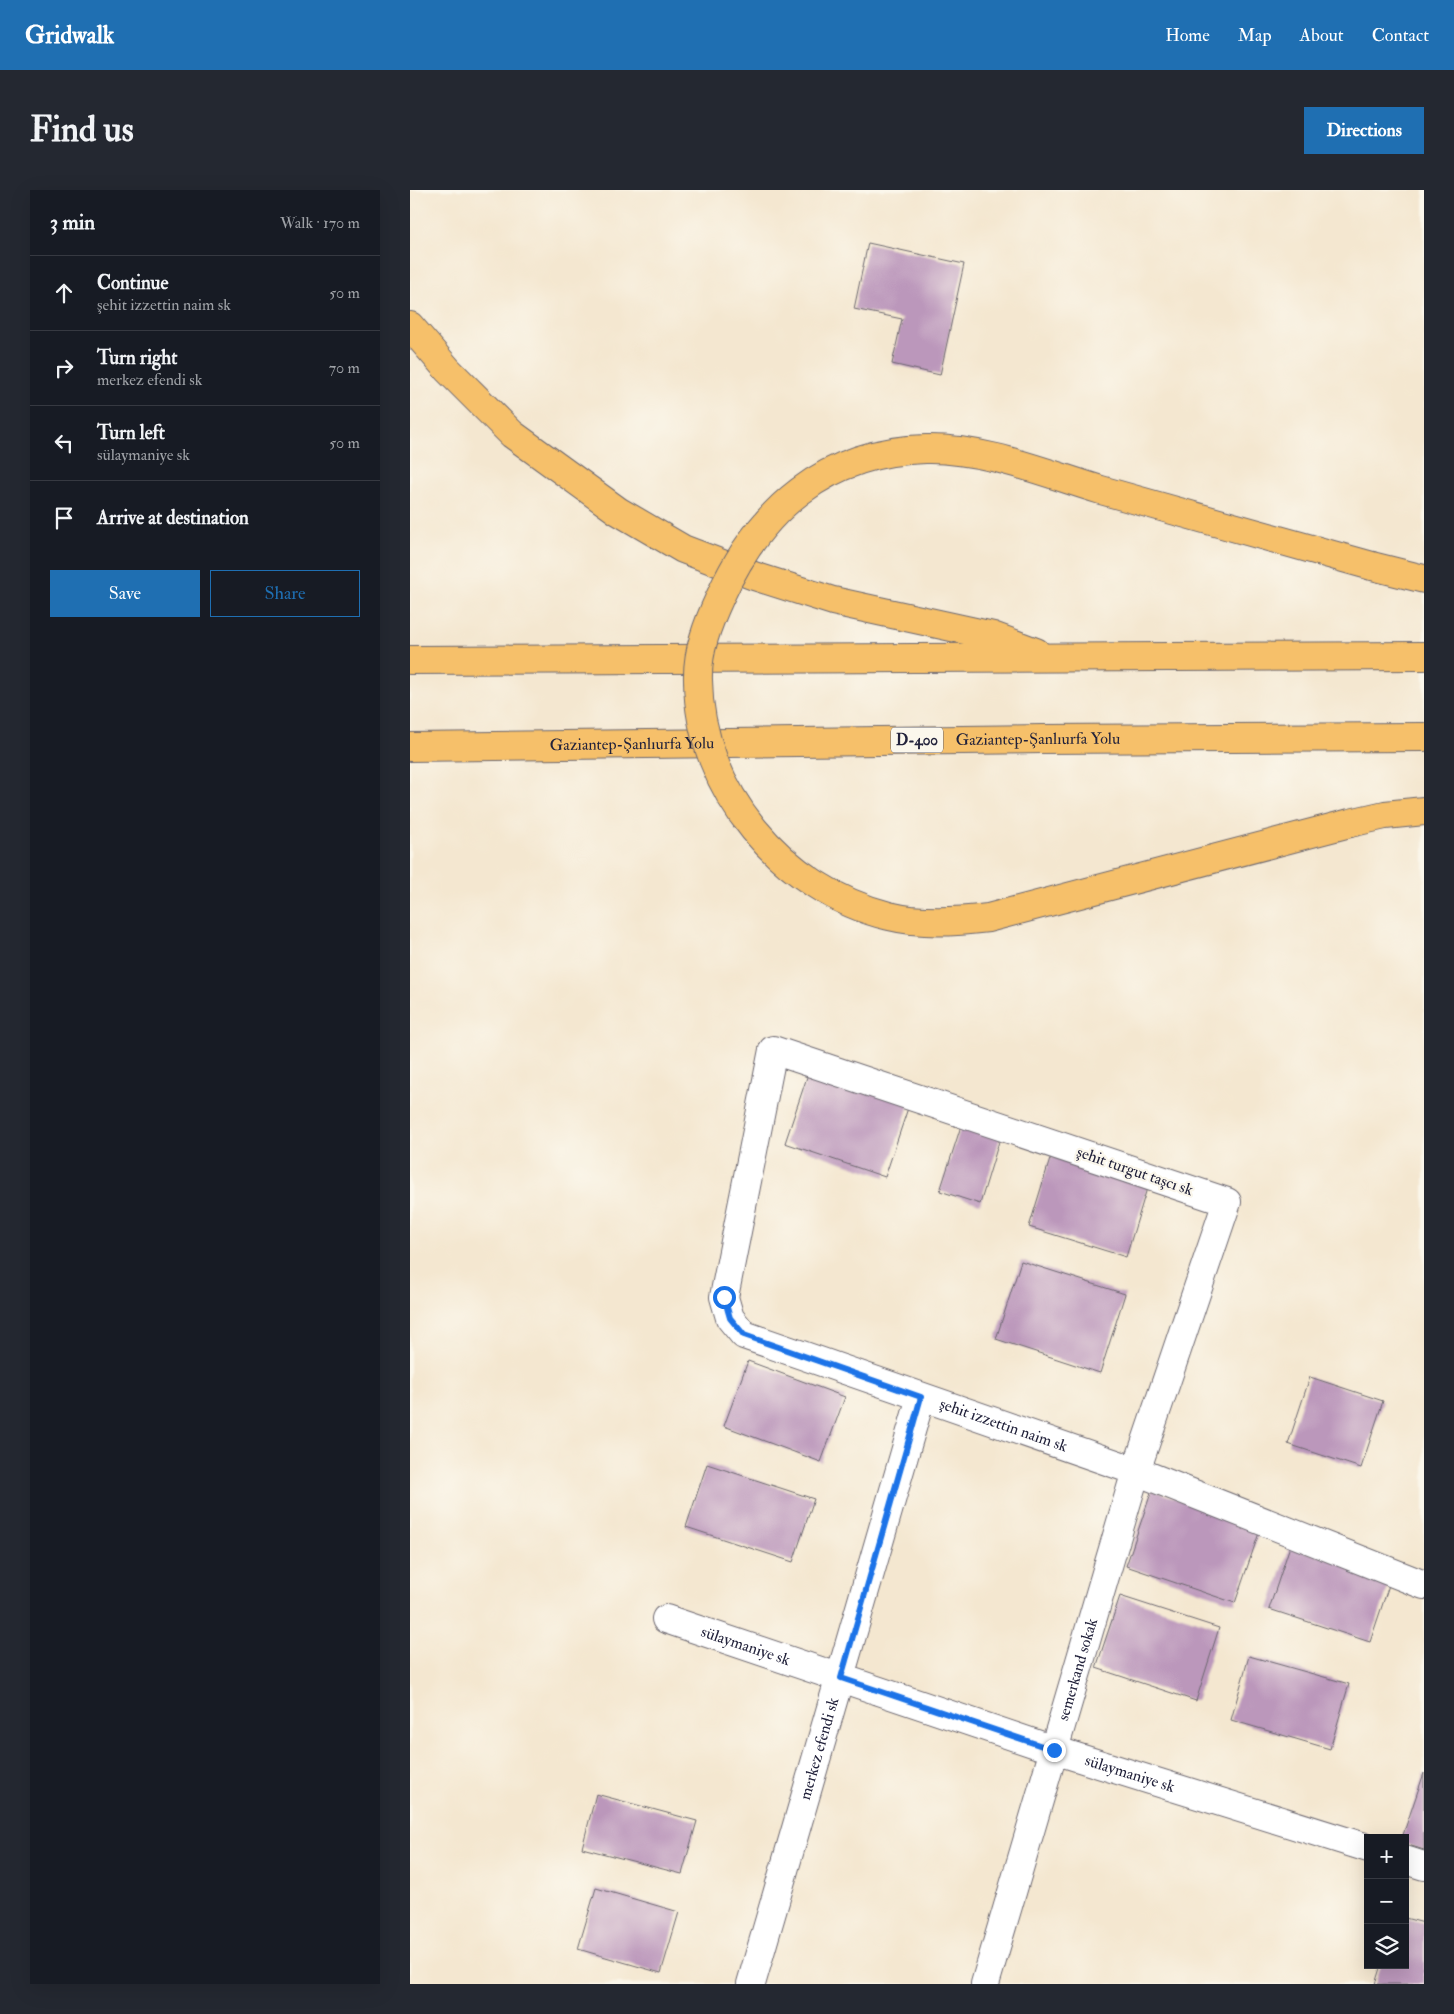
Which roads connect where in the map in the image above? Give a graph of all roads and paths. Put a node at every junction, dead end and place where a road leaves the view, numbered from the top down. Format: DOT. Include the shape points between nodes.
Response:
graph roads {
  1 [pos="410,326"];
  2 [pos="1424,579"];
  3 [pos="1424,656"];
  4 [pos="1049,658"];
  5 [pos="410,660"];
  6 [pos="1424,737"];
  7 [pos="410,747"];
  8 [pos="1424,812"];
  9 [pos="773,1050"];
  10 [pos="921,1397"];
  11 [pos="1136,1471"];
  12 [pos="1424,1585"];
  13 [pos="666,1619"];
  14 [pos="841,1678"];
  15 [pos="1054,1750"];
  16 [pos="1364,1847"];
  17 [pos="1409,1861"];
  18 [pos="1424,1866"];
  19 [pos="751,1984"];
  20 [pos="985,1984"];
  1 -- 4 [label="highway" via="448,370 512,434 618,511 683,549 834,601 993,636"];
  2 -- 8 [label="highway, bridge" via="978,454 925,449 898,451 825,475 783,503 763,524 734,569 706,629 698,678 699,701 710,750 729,793 748,824 766,844 833,895 890,916 956,922 988,918 1350,823 1385,815"];
  3 -- 4 [label="highway"];
  4 -- 5 [label="highway"];
  6 -- 7 [label="highway, Gaziantep-Şanlıurfa Yolu / D-400"];
  9 -- 10 [label="street, şehit izzettin naim sk" via="724,1297 726,1308 736,1328 744,1335"];
  9 -- 11 [label="street, şehit turgut taşcı sk" via="1227,1202"];
  10 -- 11 [label="street, şehit izzettin naim sk"];
  10 -- 14 [label="street, merkez efendi sk"];
  11 -- 12 [label="street, şehit izzettin naim sk"];
  11 -- 15 [label="street, semerkand sokak"];
  13 -- 14 [label="street, sülaymaniye sk"];
  14 -- 15 [label="street, sülaymaniye sk"];
  14 -- 19 [label="street, merkez efendi sk"];
  15 -- 16 [label="street, sülaymaniye sk"];
  15 -- 20 [label="street, semerkand sokak"];
  17 -- 18 [label="street"];
}
